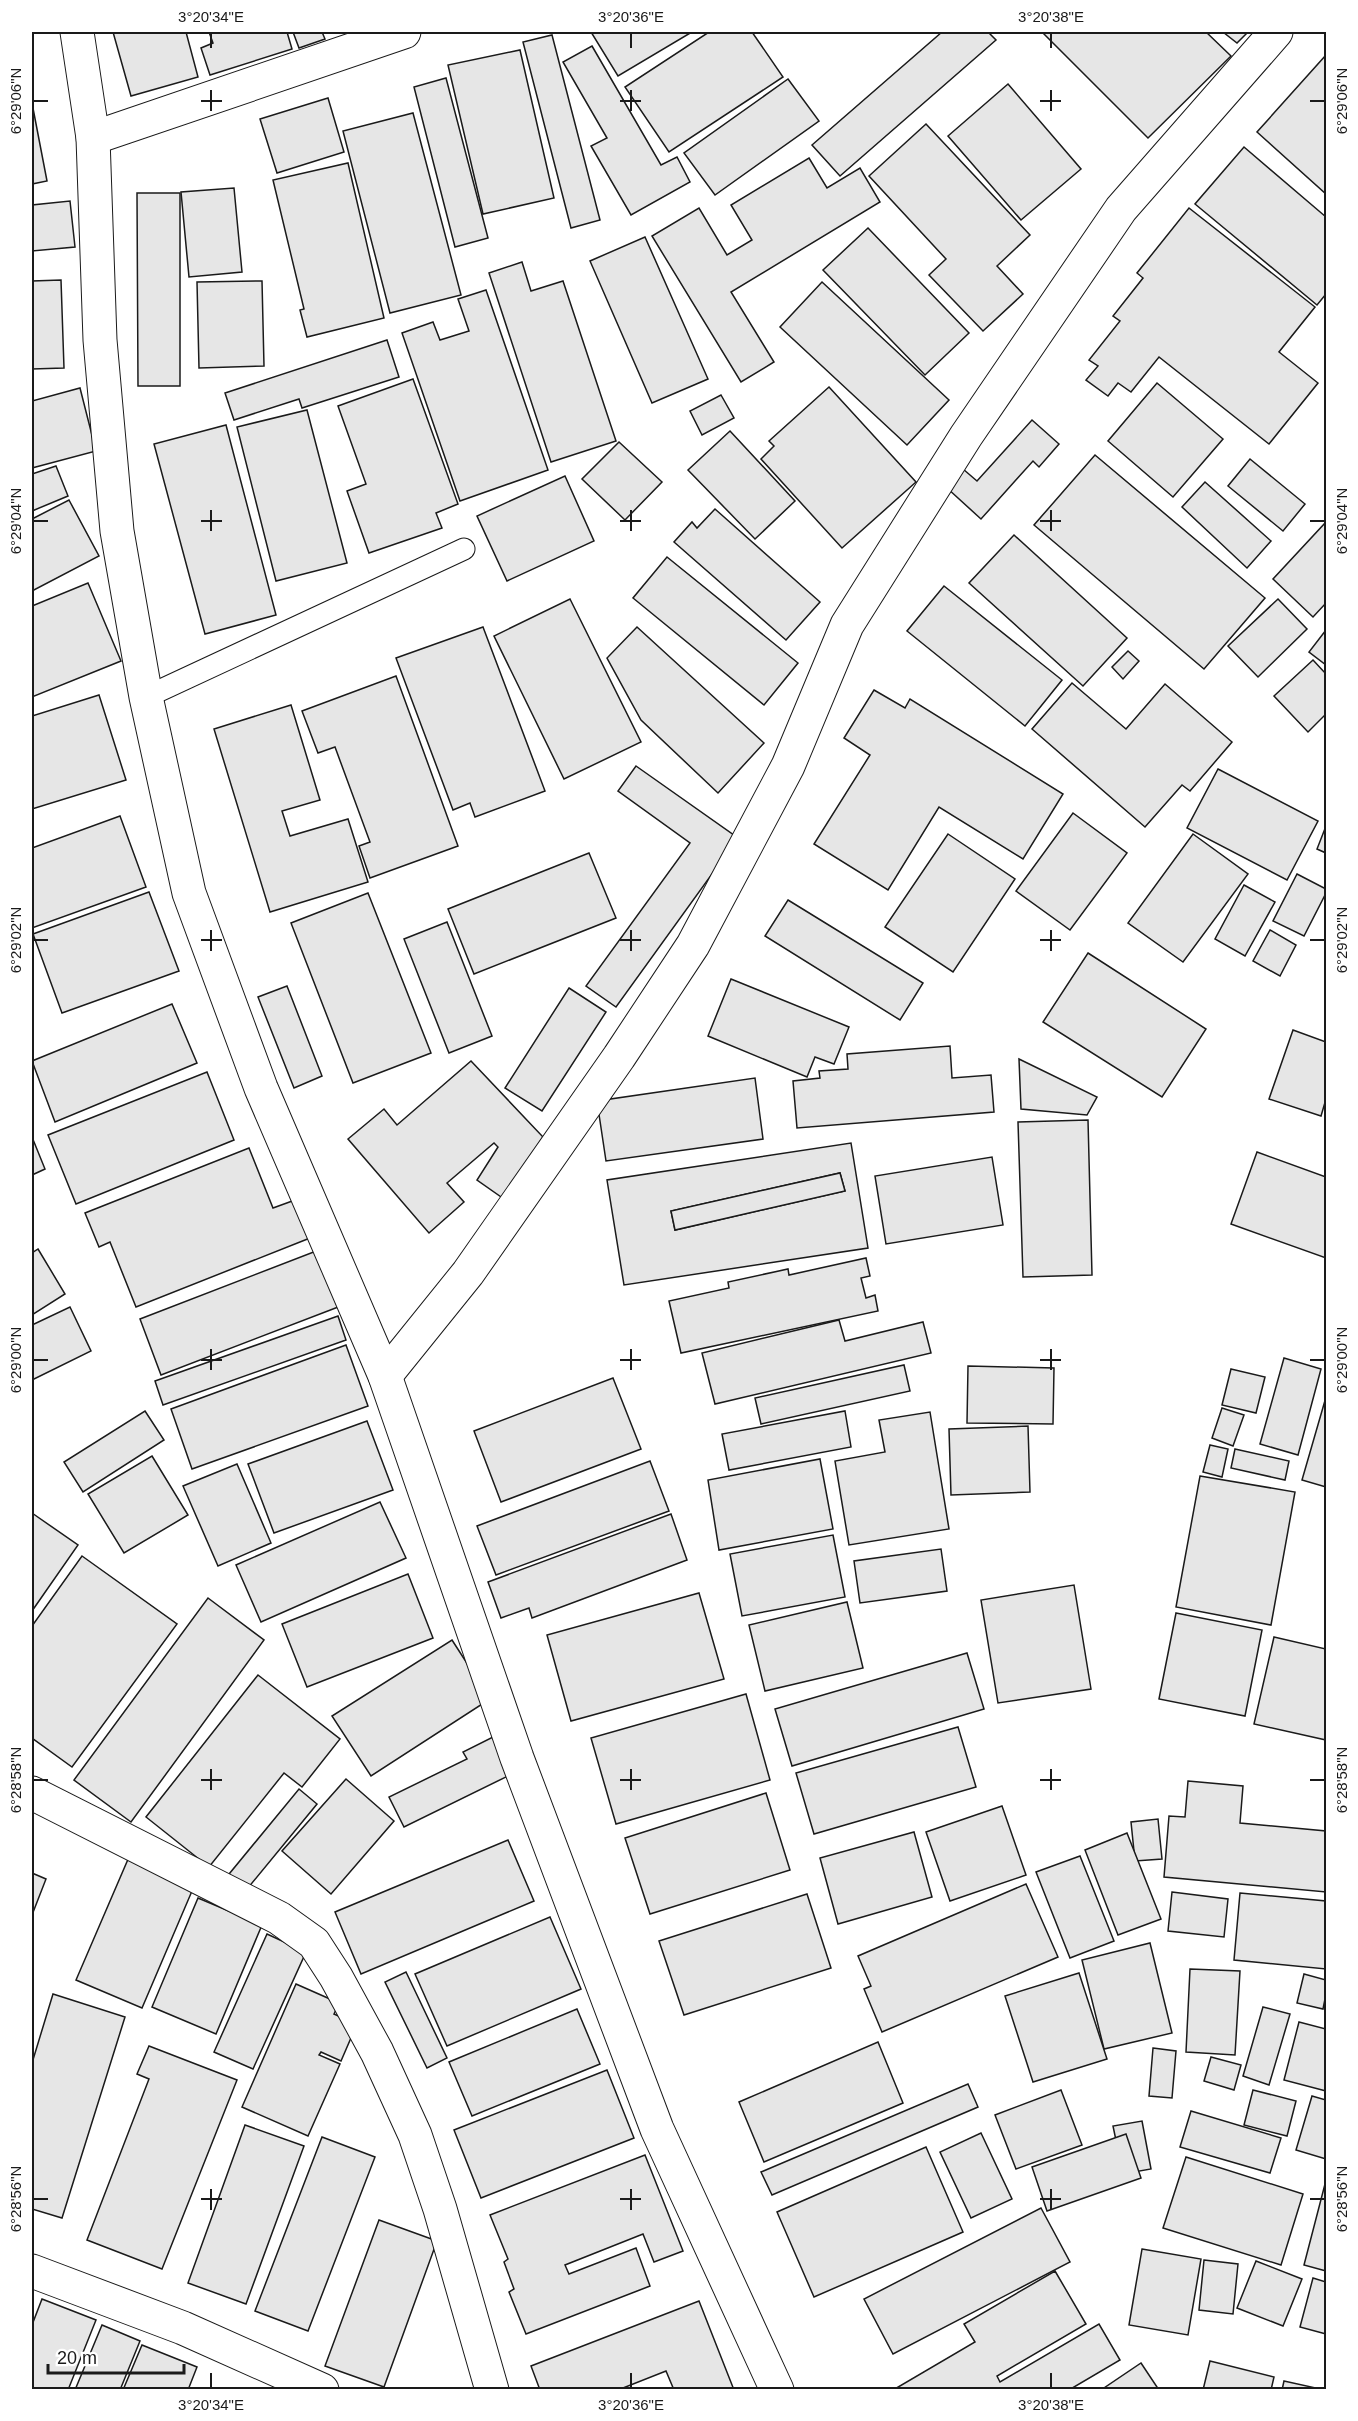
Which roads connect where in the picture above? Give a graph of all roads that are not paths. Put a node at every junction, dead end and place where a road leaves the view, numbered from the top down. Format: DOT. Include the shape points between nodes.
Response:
graph roads {
  1 [pos="77,32"];
  2 [pos="404,32"];
  3 [pos="1276,32"];
  4 [pos="93,138"];
  5 [pos="464,549"];
  6 [pos="146,697"];
  7 [pos="385,1376"];
  8 [pos="32,1794"];
  9 [pos="32,2271"];
  10 [pos="322,2390"];
  11 [pos="492,2390"];
  12 [pos="777,2390"];
  1 -- 4 [label="street"];
  2 -- 4 [label="street"];
  3 -- 7 [label="street" via="1121,209 966,436 847,625 788,766 693,945 468,1273"];
  4 -- 6 [label="street" via="100,340 117,531"];
  5 -- 6 [label="lane"];
  6 -- 7 [label="street" via="189,893 261,1088"];
  7 -- 12 [label="street" via="517,1758 657,2128"];
  8 -- 11 [label="street" via="279,1918 314,1943 377,2052 415,2135"];
  9 -- 10 [label="street" via="183,2328"];
}
